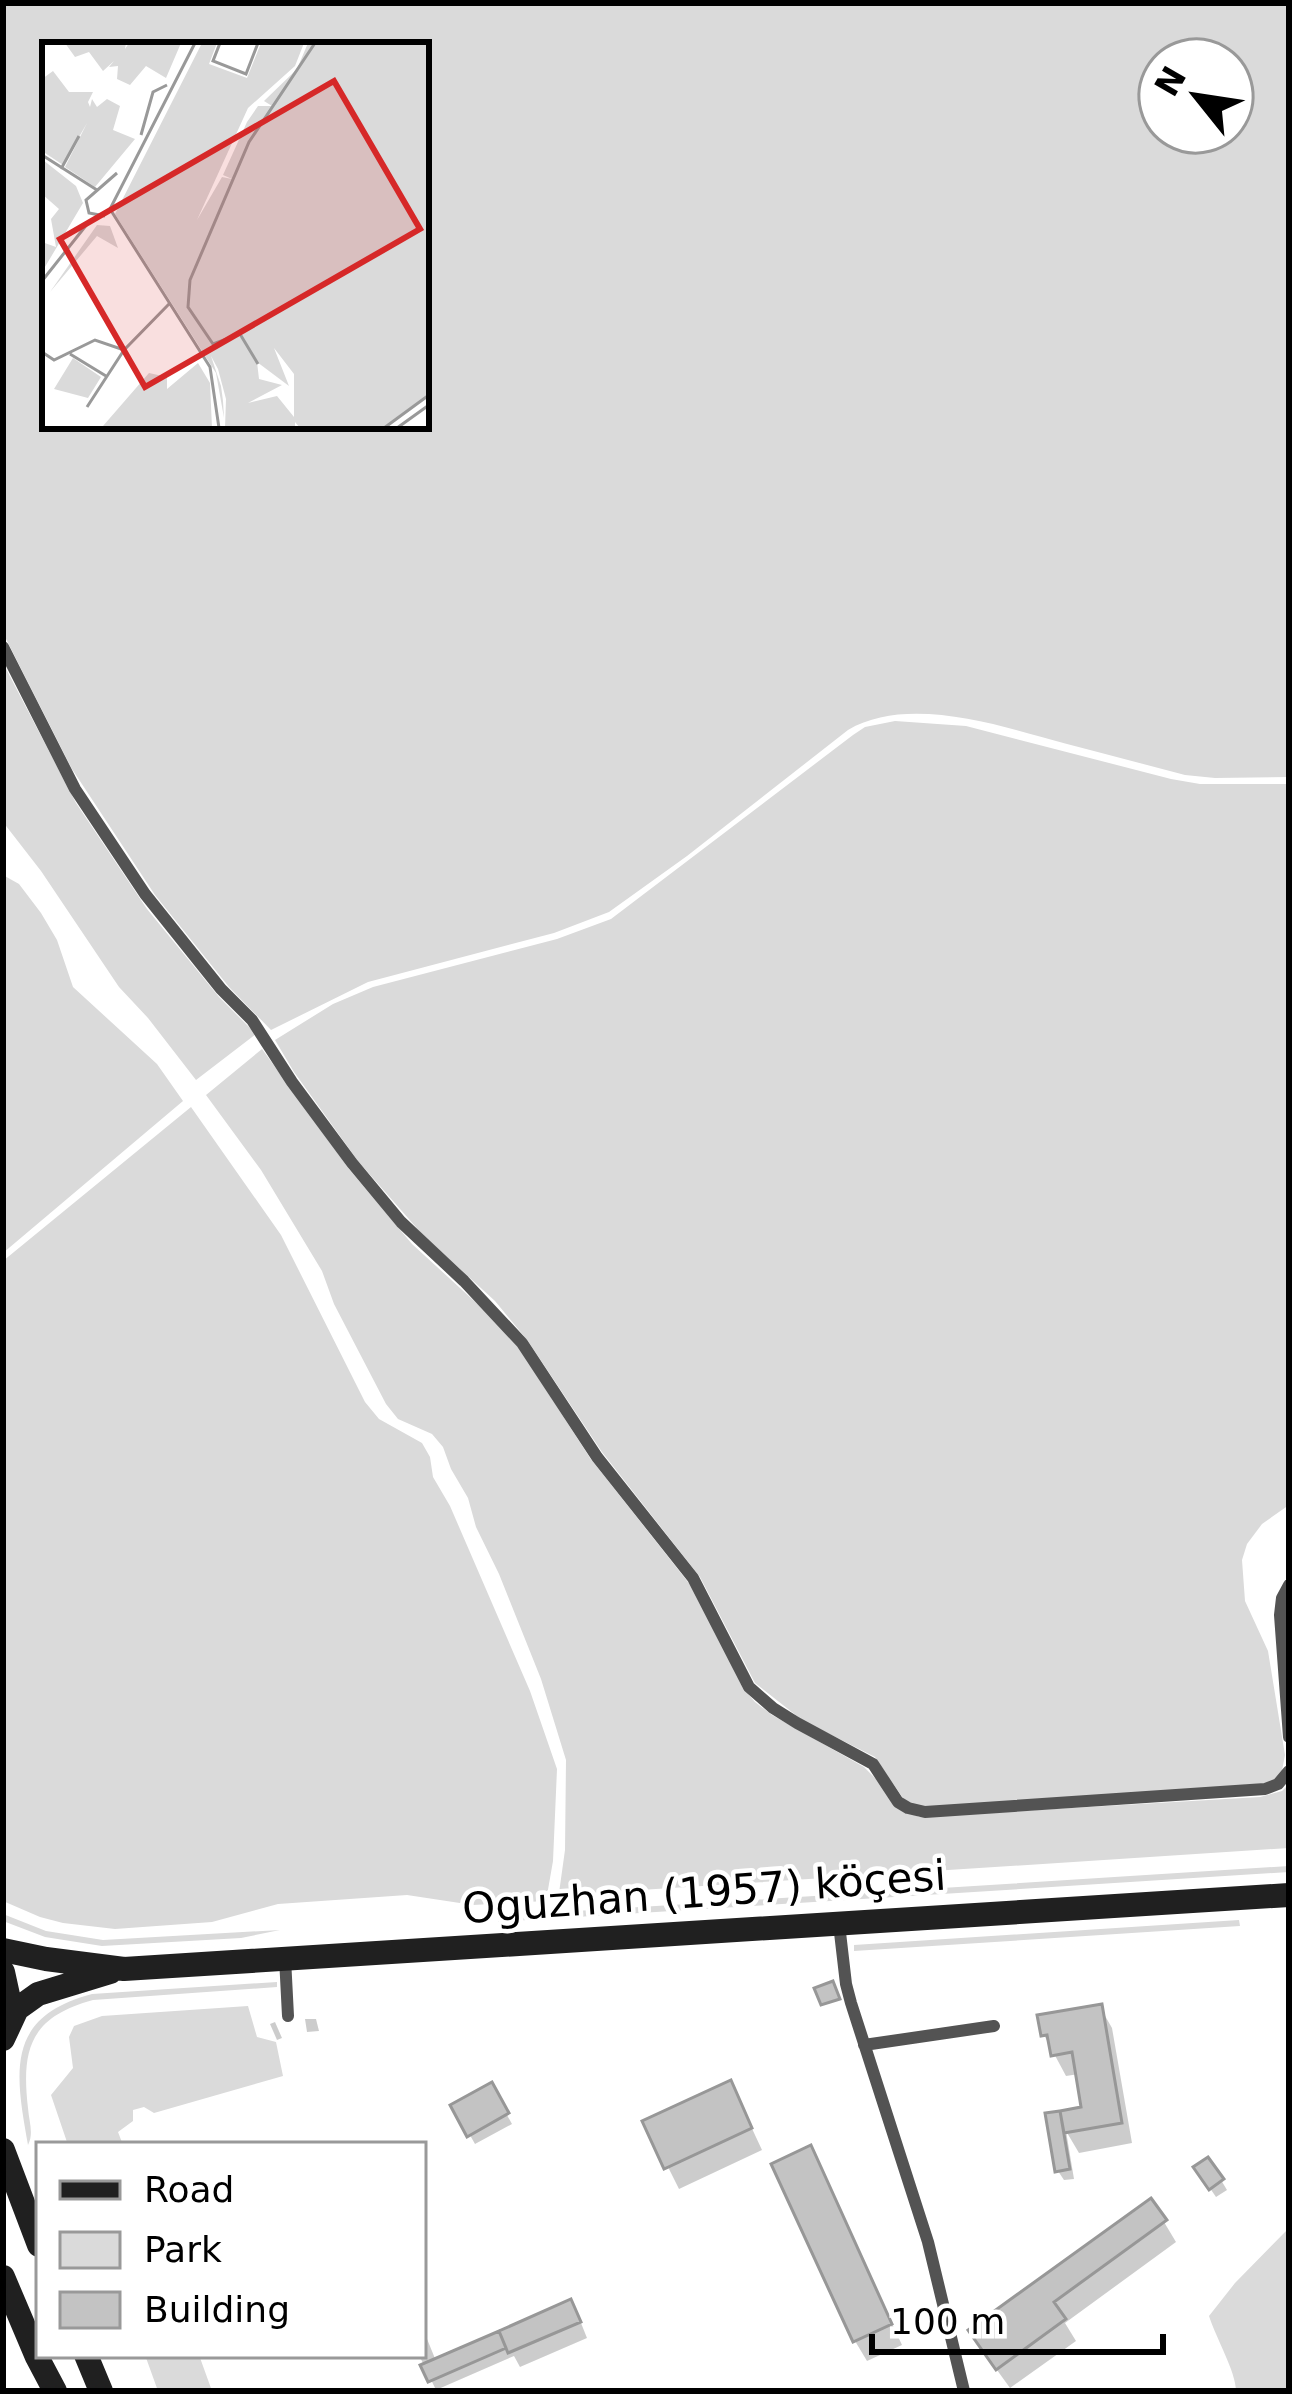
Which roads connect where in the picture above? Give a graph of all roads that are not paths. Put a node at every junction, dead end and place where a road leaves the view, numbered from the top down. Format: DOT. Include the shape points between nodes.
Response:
graph roads {
  1 [pos="3,647"];
  2 [pos="1289,1585"];
  3 [pos="1289,1737"];
  4 [pos="1289,1771"];
  5 [pos="1289,1895"];
  6 [pos="839,1922"];
  7 [pos="3,1949"];
  8 [pos="285,1958"];
  9 [pos="124,1969"];
  10 [pos="3,1972"];
  11 [pos="287,2016"];
  12 [pos="994,2026"];
  13 [pos="3,2038"];
  14 [pos="864,2045"];
  15 [pos="3,2150"];
  16 [pos="36,2237"];
  17 [pos="3,2277"];
  18 [pos="36,2355"];
  19 [pos="38,2358"];
  20 [pos="87,2358"];
  21 [pos="56,2391"];
  22 [pos="101,2391"];
  23 [pos="964,2391"];
  1 -- 4 [label="lane" via="75,789 146,894 260,1030 401,1222 522,1343 597,1457 693,1578 758,1696 865,1759 898,1802 926,1812 1265,1789"];
  2 -- 3 [label="lane" via="1280,1615"];
  5 -- 6 [label="main road, Oguzhan (1957) köçesi"];
  6 -- 8 [label="main road, Oguzhan (1957) köçesi"];
  6 -- 14 [label="lane"];
  7 -- 9 [label="main road, Oguzhan (1957) köçesi"];
  8 -- 9 [label="main road, Oguzhan (1957) köçesi"];
  8 -- 11 [label="lane"];
  9 -- 13 [label="main road, Oguzhan (1957) köçesi" via="38,1994 17,2009"];
  10 -- 13 [label="main road"];
  12 -- 14 [label="lane"];
  14 -- 23 [label="lane" via="928,2242"];
  15 -- 16 [label="main road"];
  17 -- 18 [label="main road"];
  19 -- 21 [label="main road"];
  20 -- 22 [label="main road"];
}
